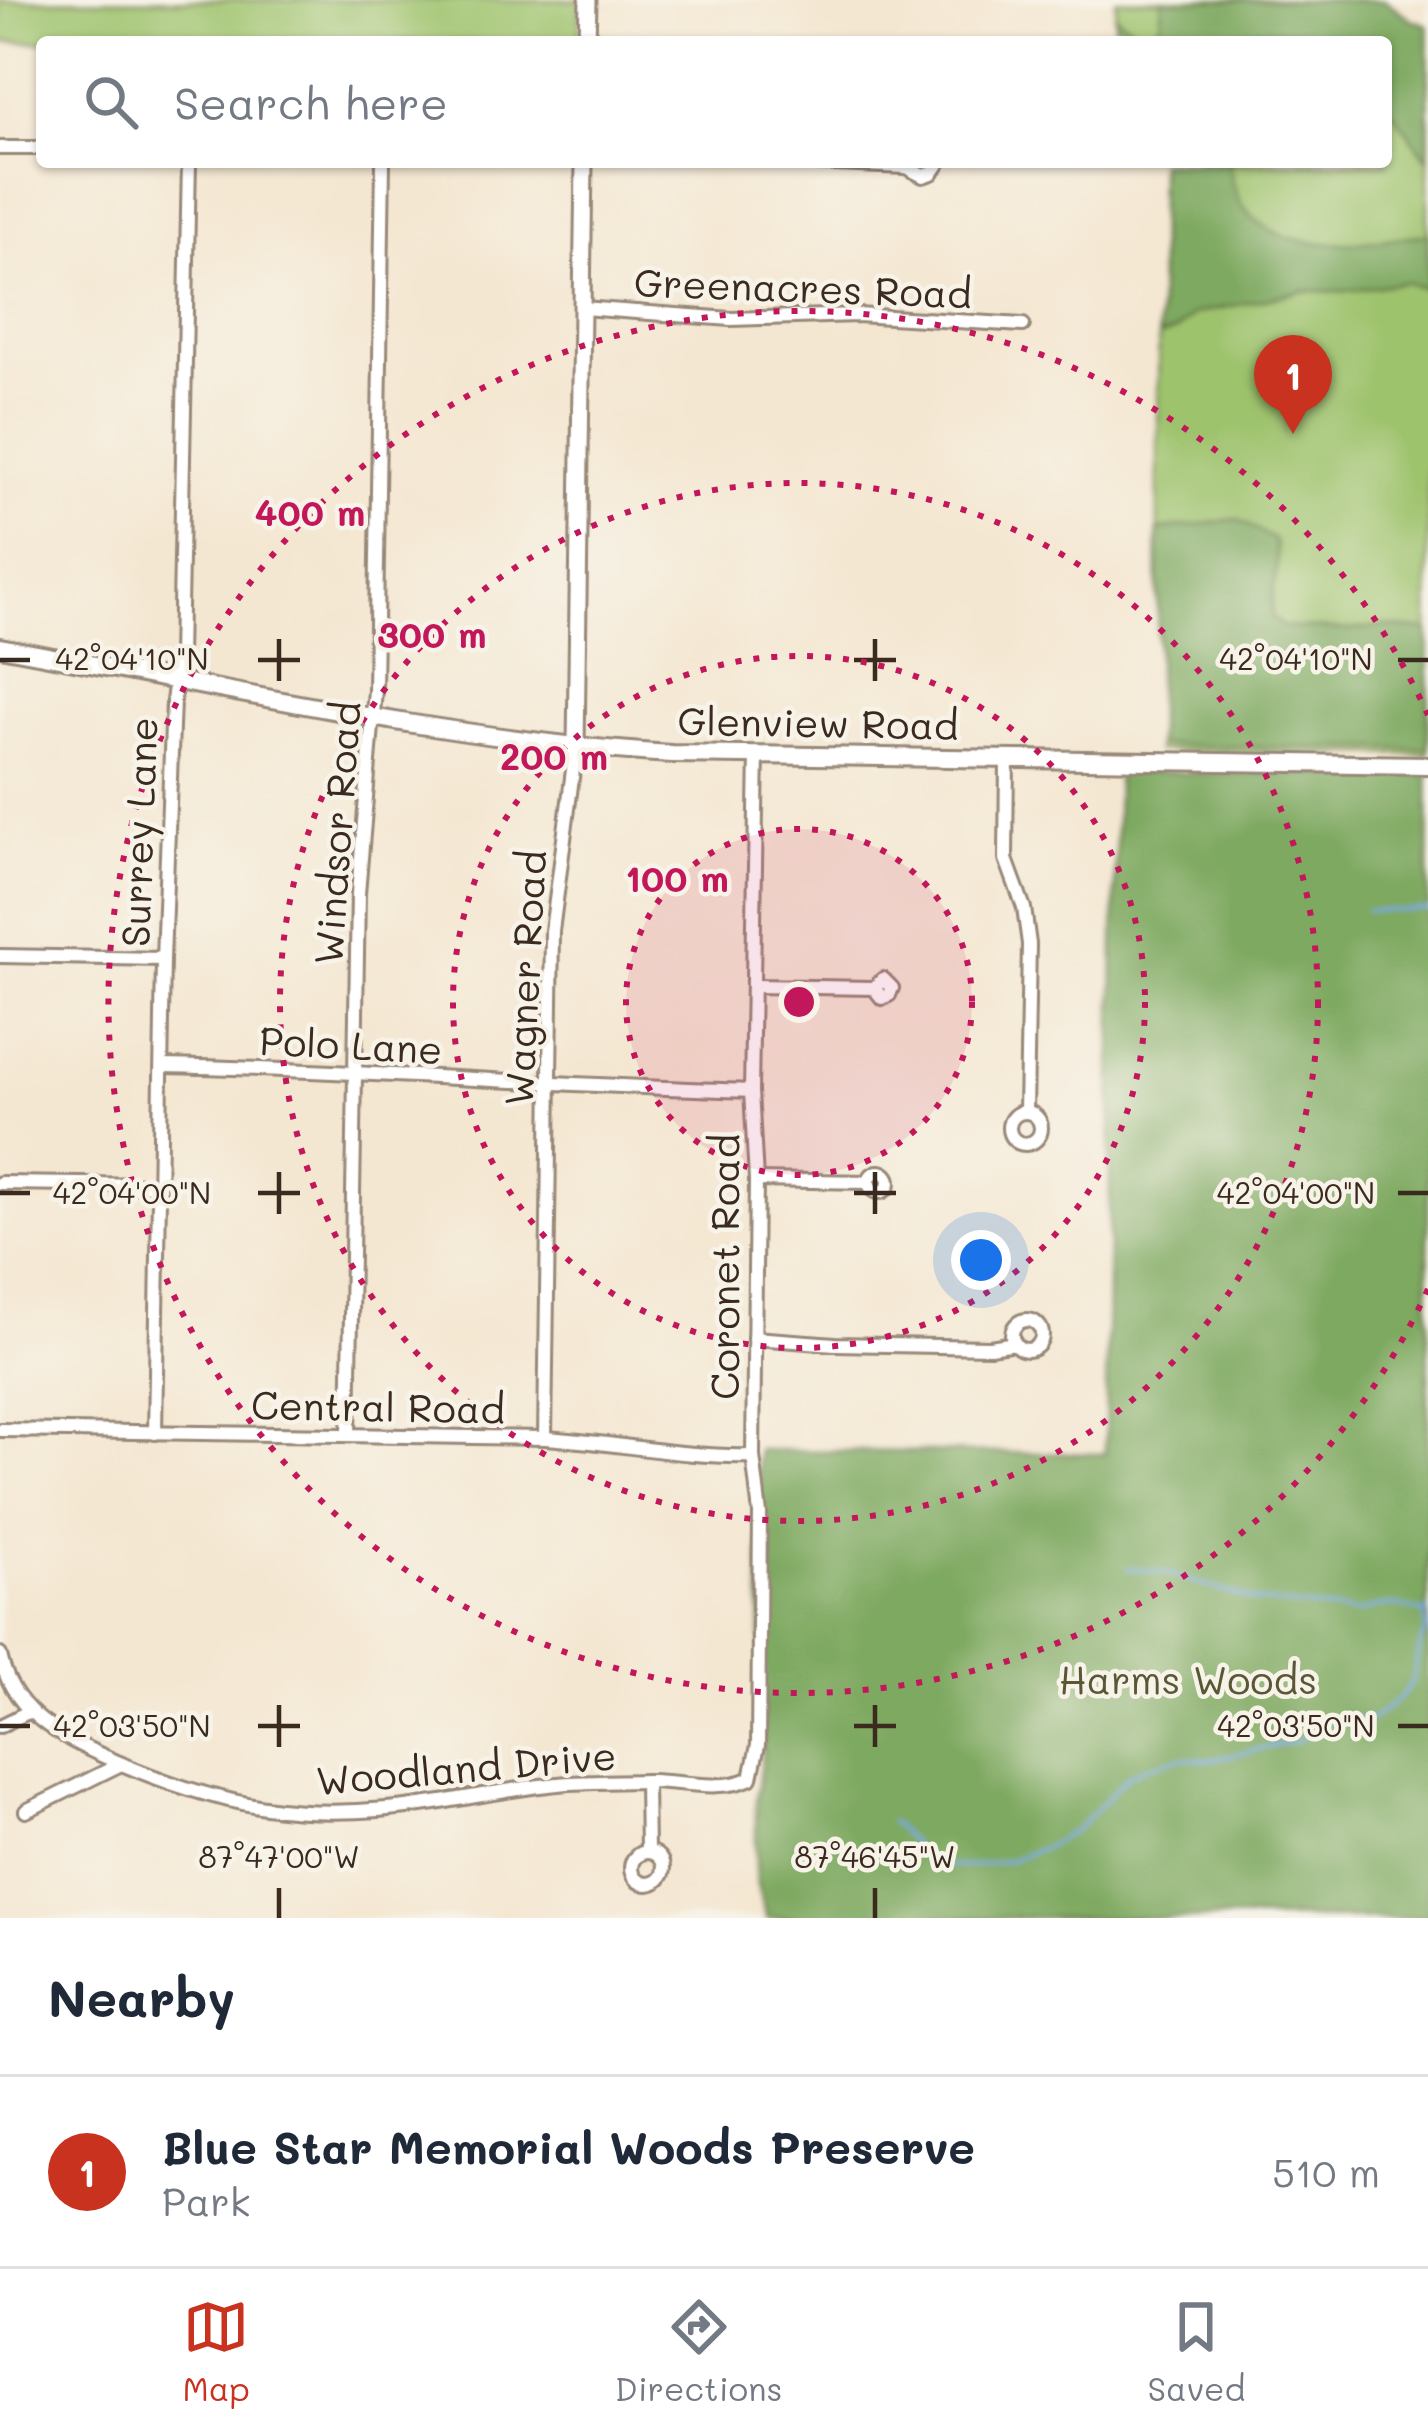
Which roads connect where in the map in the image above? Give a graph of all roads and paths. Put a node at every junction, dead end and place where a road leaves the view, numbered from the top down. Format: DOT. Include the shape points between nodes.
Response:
graph roads {
  1 [pos="588,0"];
  2 [pos="587,36"];
  3 [pos="0,148"];
  4 [pos="36,148"];
  5 [pos="189,168"];
  6 [pos="383,168"];
  7 [pos="584,168"];
  8 [pos="911,168"];
  9 [pos="936,168"];
  10 [pos="582,308"];
  11 [pos="1023,325"];
  12 [pos="0,646"];
  13 [pos="176,679"];
  14 [pos="373,714"];
  15 [pos="576,747"];
  16 [pos="757,754"];
  17 [pos="1007,758"];
  18 [pos="1428,765"];
  19 [pos="0,956"];
  20 [pos="163,959"];
  21 [pos="754,986"];
  22 [pos="874,988"];
  23 [pos="163,1066"];
  24 [pos="355,1073"];
  25 [pos="551,1086"];
  26 [pos="752,1091"];
  27 [pos="1026,1112"];
  28 [pos="756,1180"];
  29 [pos="868,1182"];
  30 [pos="0,1183"];
  31 [pos="159,1185"];
  32 [pos="754,1338"];
  33 [pos="1015,1343"];
  34 [pos="0,1430"];
  35 [pos="155,1433"];
  36 [pos="349,1435"];
  37 [pos="545,1438"];
  38 [pos="753,1456"];
  39 [pos="0,1655"];
  40 [pos="28,1712"];
  41 [pos="0,1726"];
  42 [pos="121,1764"];
  43 [pos="751,1778"];
  44 [pos="646,1781"];
  45 [pos="26,1810"];
  46 [pos="647,1852"];
  1 -- 2 [label="street"];
  3 -- 4 [label="street"];
  5 -- 13 [label="street, Surrey Lane"];
  6 -- 14 [label="street, Windsor Road"];
  7 -- 10 [label="street, Wagner Road"];
  8 -- 9 [label="street" via="923,176"];
  10 -- 11 [label="street, Greenacres Road"];
  10 -- 15 [label="street, Wagner Road"];
  12 -- 13 [label="main road, Glenview Road"];
  13 -- 14 [label="main road, Glenview Road"];
  13 -- 20 [label="street, Surrey Lane"];
  14 -- 15 [label="main road, Glenview Road"];
  14 -- 24 [label="street, Windsor Road" via="359,865"];
  15 -- 16 [label="main road, Glenview Road"];
  15 -- 25 [label="street, Wagner Road" via="552,931"];
  16 -- 17 [label="main road, Glenview Road"];
  16 -- 21 [label="street, Coronet Road"];
  17 -- 18 [label="main road, Glenview Road"];
  17 -- 27 [label="street" via="1006,859 1029,944"];
  19 -- 20 [label="street"];
  20 -- 23 [label="street, Surrey Lane"];
  21 -- 22 [label="street"];
  21 -- 26 [label="street, Coronet Road"];
  23 -- 24 [label="street, Polo Lane"];
  23 -- 31 [label="street, Surrey Lane"];
  24 -- 25 [label="street, Polo Lane"];
  24 -- 36 [label="street, Windsor Road"];
  25 -- 26 [label="street, Polo Lane"];
  25 -- 37 [label="street, Wagner Road"];
  26 -- 28 [label="street, Coronet Road"];
  28 -- 29 [label="street"];
  28 -- 32 [label="street, Coronet Road"];
  30 -- 31 [label="street"];
  31 -- 35 [label="street, Surrey Lane"];
  32 -- 33 [label="street"];
  32 -- 38 [label="street, Coronet Road"];
  34 -- 35 [label="street, Central Road"];
  35 -- 36 [label="street, Central Road"];
  36 -- 37 [label="street, Central Road"];
  37 -- 38 [label="street, Central Road"];
  38 -- 43 [label="street, Coronet Road" via="760,1514"];
  39 -- 40 [label="street"];
  40 -- 41 [label="street"];
  40 -- 42 [label="street, Woodland Drive"];
  42 -- 44 [label="street, Woodland Drive" via="234,1804 305,1812"];
  42 -- 45 [label="street"];
  43 -- 44 [label="street, Woodland Drive" via="728,1785"];
  44 -- 46 [label="street"];
}
